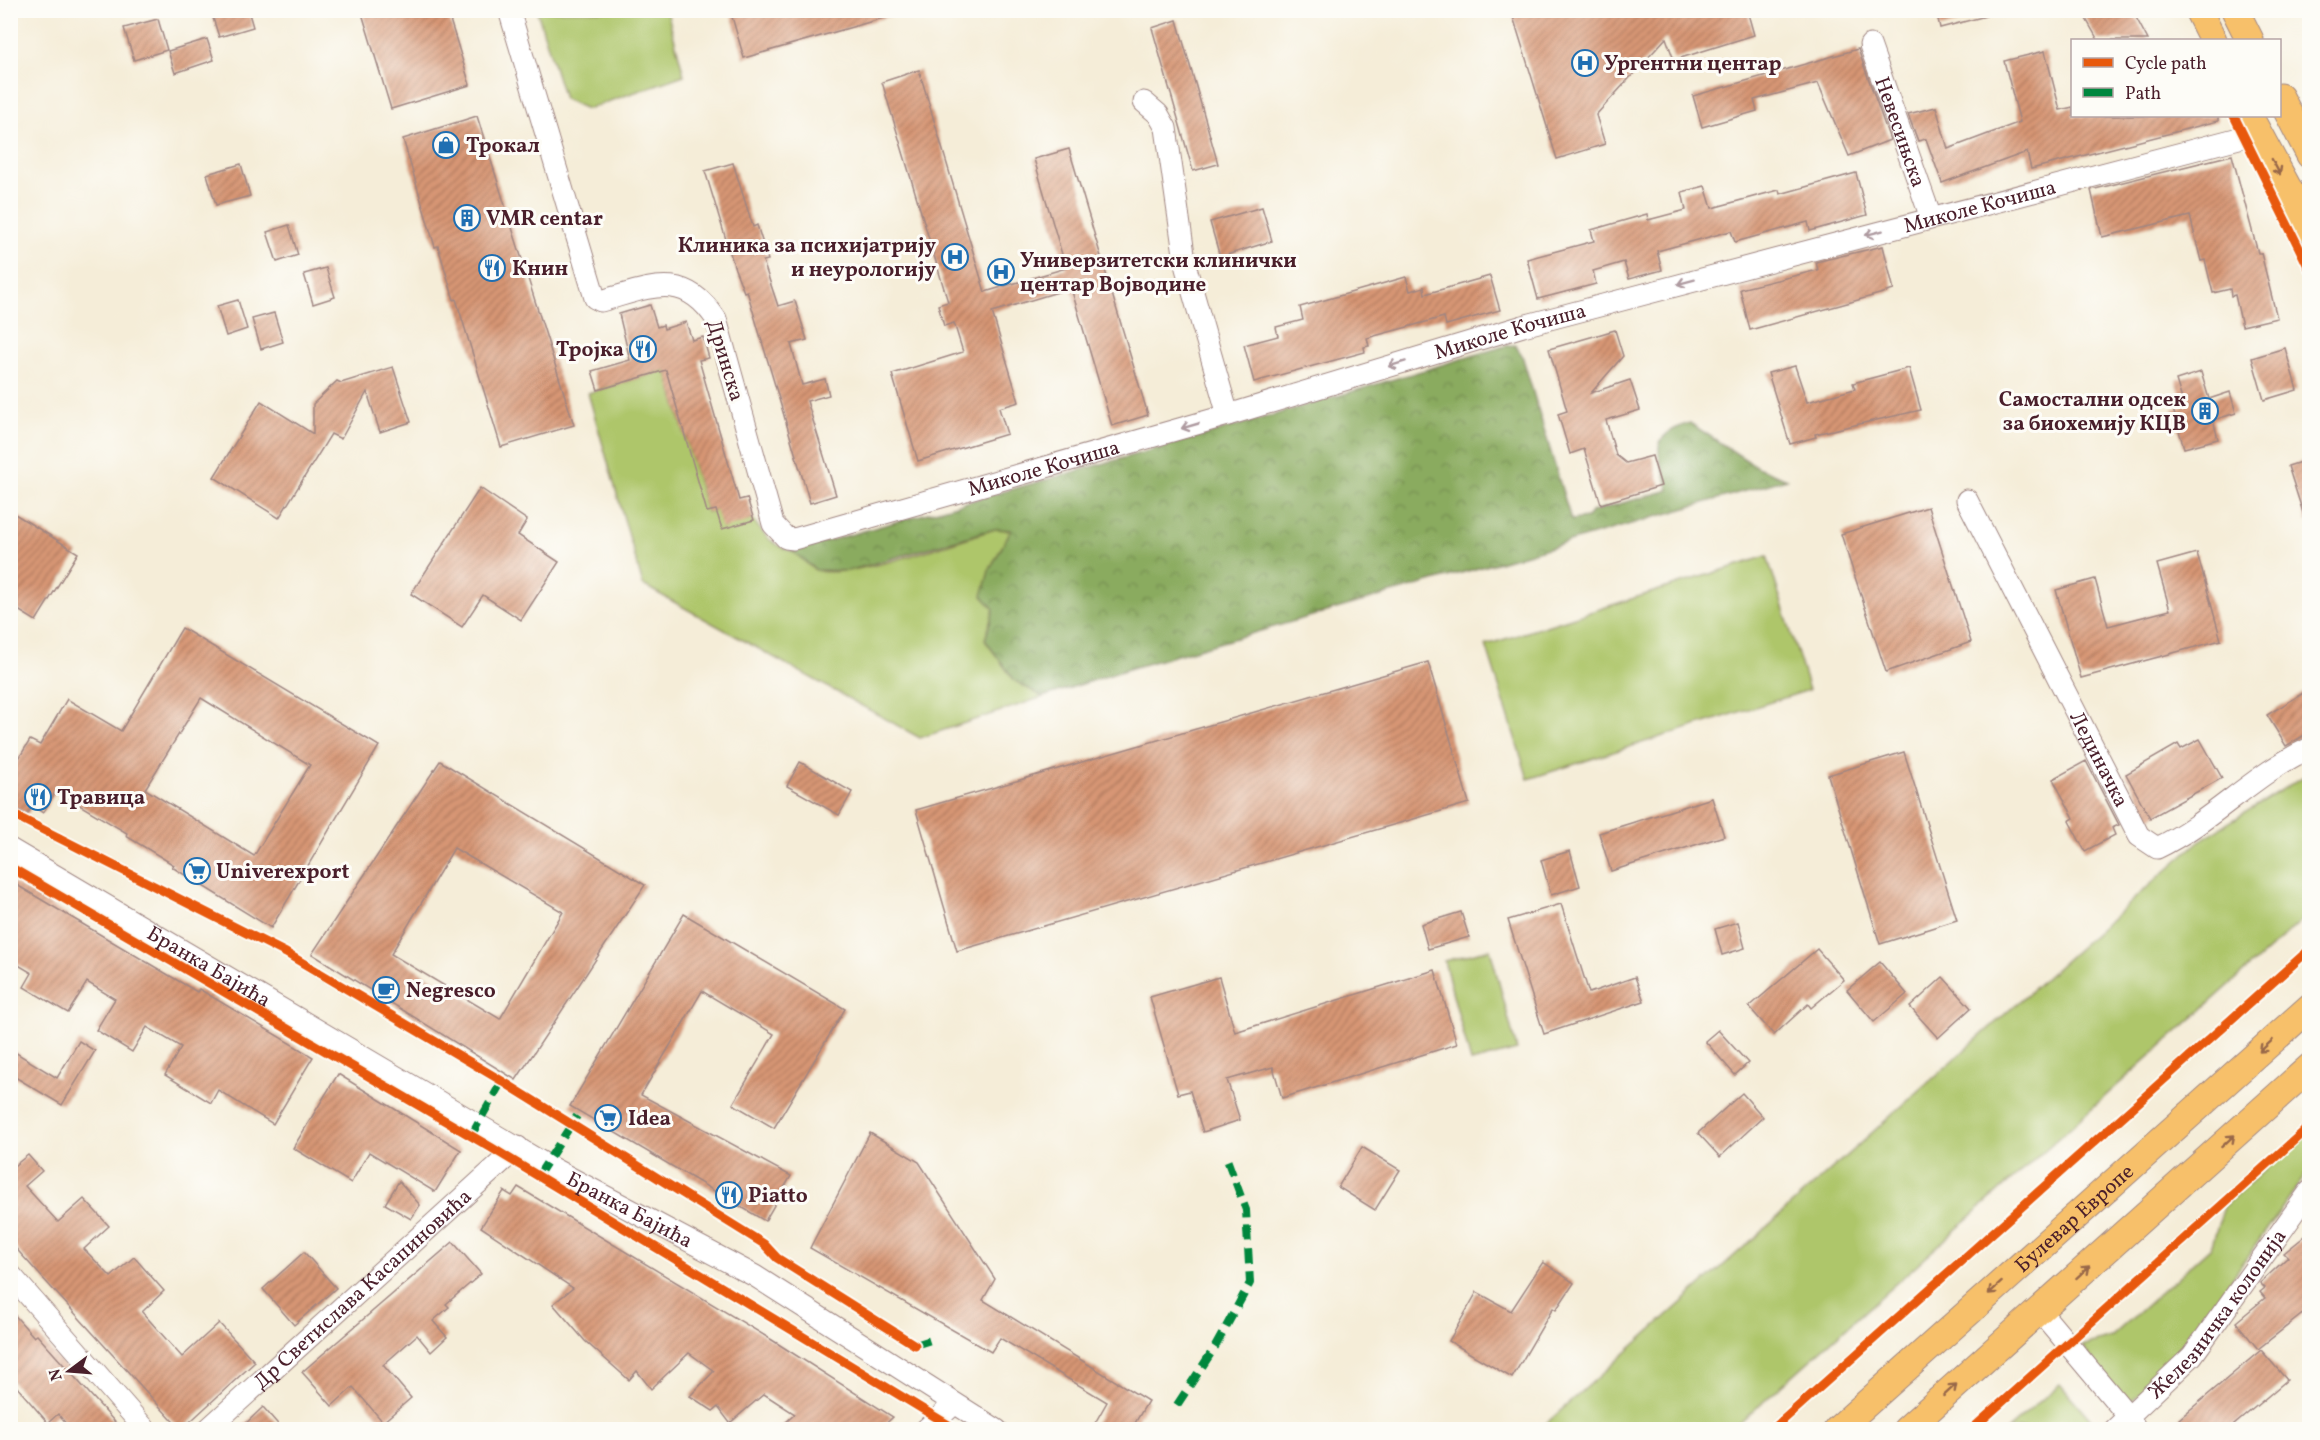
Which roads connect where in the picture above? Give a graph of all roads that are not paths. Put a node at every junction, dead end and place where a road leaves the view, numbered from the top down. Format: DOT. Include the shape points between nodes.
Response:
graph roads {
  1 [pos="509,10"];
  2 [pos="2198,10"];
  3 [pos="2235,10"];
  4 [pos="2212,39"];
  5 [pos="2250,39"];
  6 [pos="1870,45"];
  7 [pos="2281,99"];
  8 [pos="1144,102"];
  9 [pos="2253,124"];
  10 [pos="2310,155"];
  11 [pos="1931,218"];
  12 [pos="2310,229"];
  13 [pos="1228,416"];
  14 [pos="1966,500"];
  15 [pos="773,524"];
  16 [pos="2310,748"];
  17 [pos="10,849"];
  18 [pos="2310,1007"];
  19 [pos="2310,1068"];
  20 [pos="518,1147"];
  21 [pos="2310,1191"];
  22 [pos="10,1274"];
  23 [pos="2040,1311"];
  24 [pos="954,1404"];
  25 [pos="2127,1425"];
  26 [pos="146,1430"];
  27 [pos="207,1430"];
  28 [pos="925,1430"];
  29 [pos="997,1430"];
  30 [pos="1837,1430"];
  31 [pos="1906,1430"];
  1 -- 15 [label="street, Дринска" via="595,298 601,301 664,284 680,288 709,308 716,319"];
  2 -- 4 [label="main road"];
  3 -- 5 [label="main road"];
  6 -- 11 [label="street, Невесињска"];
  7 -- 10 [label="main road"];
  8 -- 13 [label="street" via="1166,128 1186,268"];
  9 -- 11 [label="street, Миколе Кочиша"];
  9 -- 12 [label="main road, one-way"];
  11 -- 13 [label="street, Миколе Кочиша, one-way" via="1523,326"];
  13 -- 15 [label="street, Миколе Кочиша, one-way" via="804,536 786,538"];
  14 -- 16 [label="street, Лединачка" via="2139,836 2157,848 2176,839 2255,779"];
  17 -- 20 [label="street, Бранка Бајића"];
  18 -- 30 [label="main road, Булевар Европе, one-way"];
  23 -- 19 [label="main road, one-way"];
  20 -- 24 [label="street, Бранка Бајића" via="755,1276"];
  20 -- 27 [label="street, Др Светислава Касапиновића"];
  21 -- 25 [label="street, Железничка колонија" via="2192,1356"];
  22 -- 26 [label="street"];
  23 -- 25 [label="street"];
  31 -- 23 [label="main road, one-way"];
  24 -- 28 [label="street"];
  24 -- 29 [label="street, Бранка Бајића"];
}
